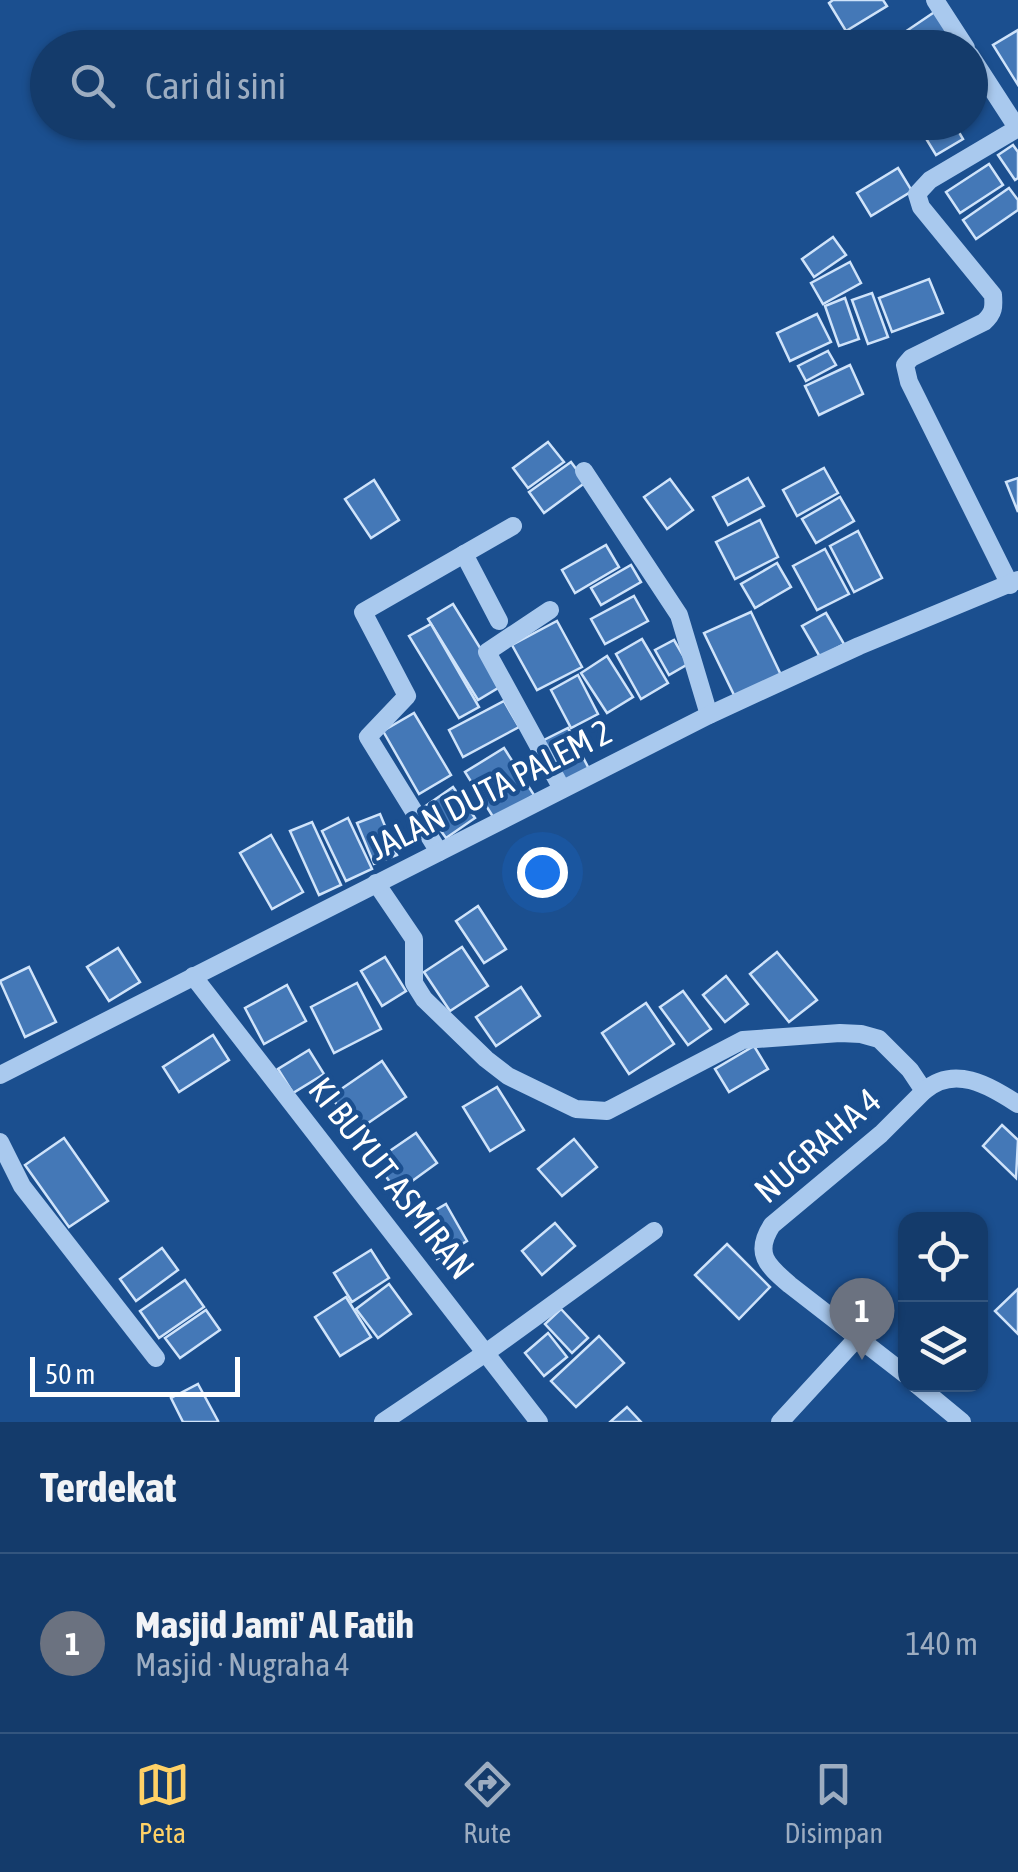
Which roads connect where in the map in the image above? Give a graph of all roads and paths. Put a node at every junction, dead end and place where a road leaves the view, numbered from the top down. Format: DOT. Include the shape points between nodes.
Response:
graph roads {
  1 [pos="935,0"];
  2 [pos="954,30"];
  3 [pos="988,83"];
  4 [pos="1018,129"];
  5 [pos="584,471"];
  6 [pos="513,526"];
  7 [pos="464,554"];
  8 [pos="1014,583"];
  9 [pos="550,610"];
  10 [pos="499,620"];
  11 [pos="709,715"];
  12 [pos="562,789"];
  13 [pos="439,852"];
  14 [pos="376,883"];
  15 [pos="193,976"];
  16 [pos="0,1075"];
  17 [pos="921,1087"];
  18 [pos="1018,1104"];
  19 [pos="0,1142"];
  20 [pos="654,1231"];
  21 [pos="859,1336"];
  22 [pos="487,1352"];
  23 [pos="156,1358"];
  24 [pos="898,1369"];
  25 [pos="924,1392"];
  26 [pos="950,1418"];
  27 [pos="383,1422"];
  28 [pos="539,1422"];
  29 [pos="780,1422"];
  1 -- 2 [label="street"];
  3 -- 4 [label="street"];
  4 -- 8 [label="street" via="916,194 993,294 994,306 984,322 905,364 908,382"];
  5 -- 11 [label="street" via="680,615"];
  6 -- 7 [label="street"];
  7 -- 10 [label="street"];
  7 -- 13 [label="street" via="363,612 407,696 368,737"];
  8 -- 11 [label="street, JALAN DUTA PALEM 2"];
  9 -- 12 [label="street" via="488,652"];
  11 -- 12 [label="street, JALAN DUTA PALEM 2"];
  12 -- 13 [label="street, JALAN DUTA PALEM 2"];
  13 -- 14 [label="street, JALAN DUTA PALEM 2"];
  14 -- 15 [label="street, JALAN DUTA PALEM 2"];
  14 -- 17 [label="street" via="414,939 414,984 424,999 508,1076 576,1109 606,1110 640,1096 742,1040 861,1034 879,1039"];
  15 -- 16 [label="street, JALAN DUTA PALEM 2"];
  15 -- 22 [label="street, KI BUYUT ASMIRAN"];
  17 -- 18 [label="street" via="958,1078"];
  17 -- 21 [label="street, NUGRAHA 4" via="881,1134 763,1238 762,1252 775,1272"];
  19 -- 23 [label="street" via="22,1186"];
  20 -- 22 [label="street"];
  21 -- 24 [label="street, NUGRAHA 4"];
  21 -- 29 [label="street"];
  22 -- 27 [label="street"];
  22 -- 28 [label="street, KI BUYUT ASMIRAN"];
  25 -- 26 [label="street"];
}
